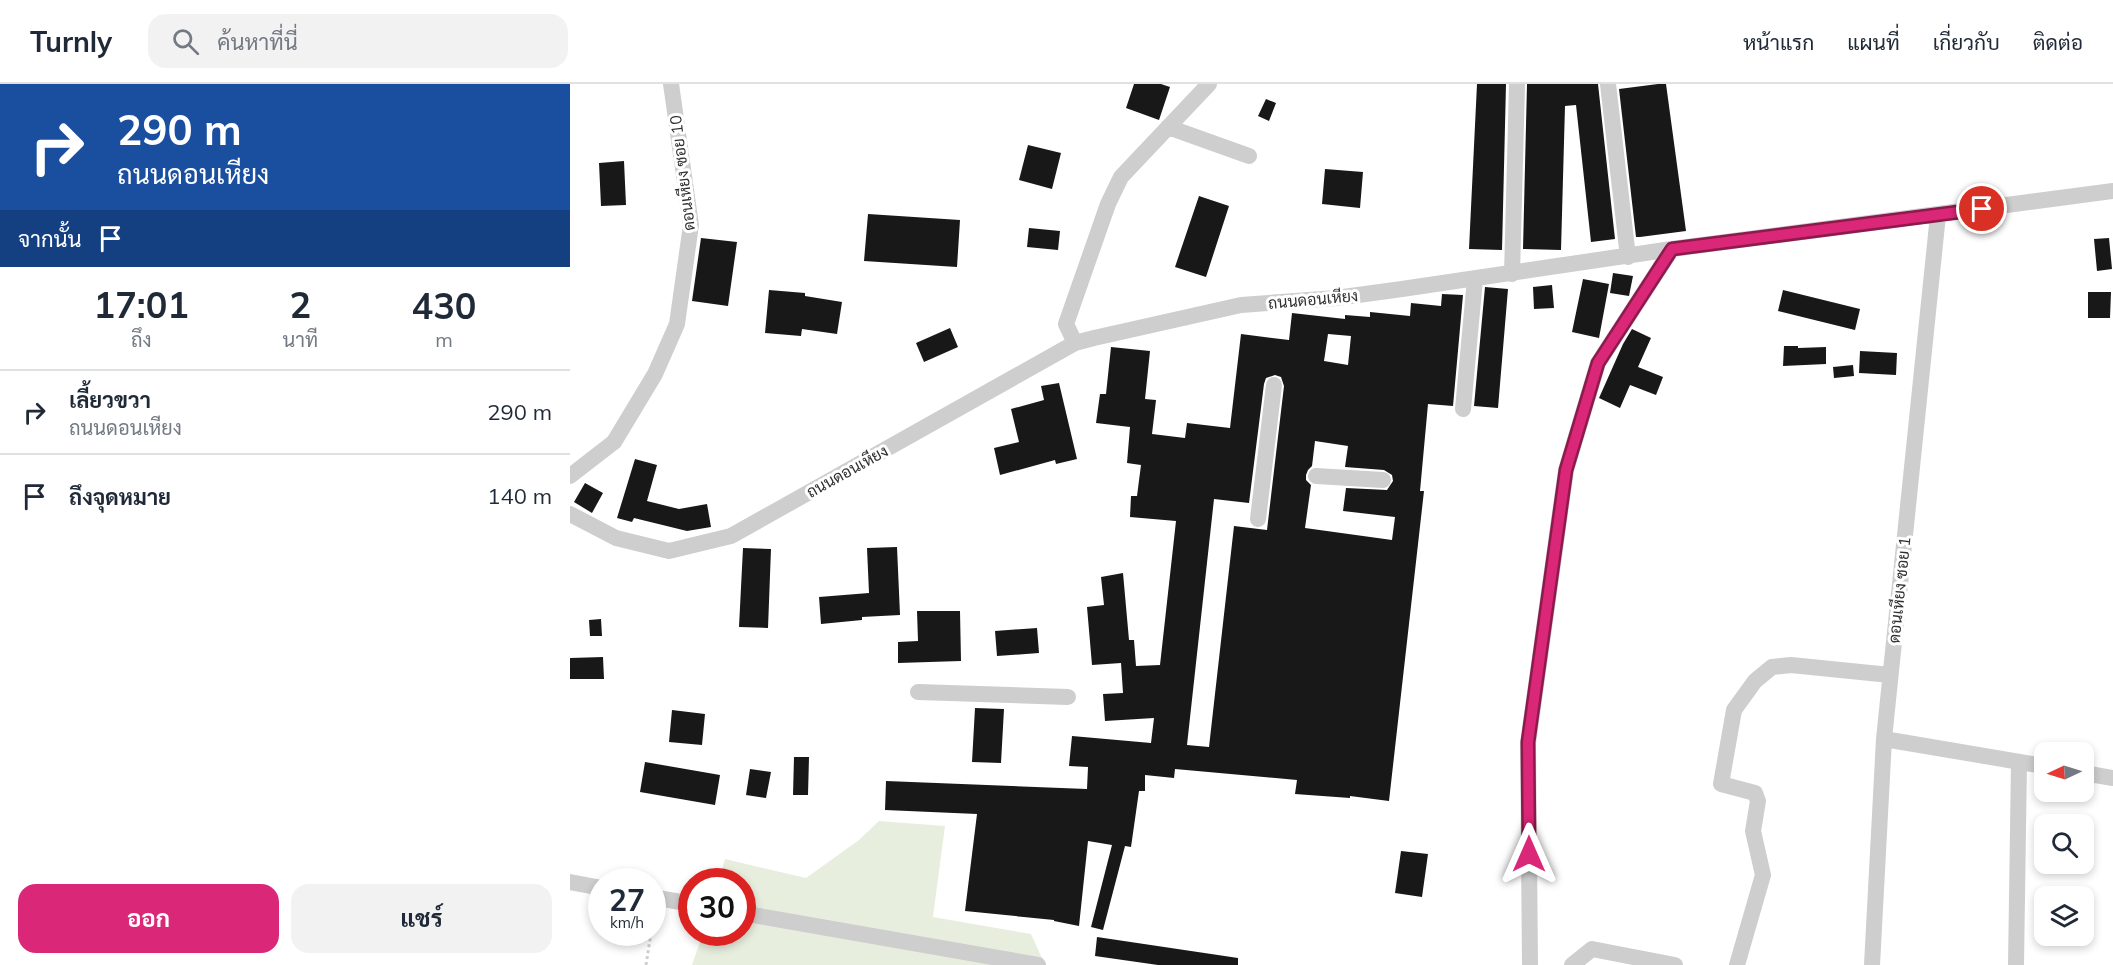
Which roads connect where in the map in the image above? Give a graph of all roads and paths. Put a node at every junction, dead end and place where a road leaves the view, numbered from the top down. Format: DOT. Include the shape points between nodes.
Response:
graph roads {
  1 [pos="671,84"];
  2 [pos="1209,84"];
  3 [pos="1517,84"];
  4 [pos="1608,84"];
  5 [pos="1168,127"];
  6 [pos="1249,156"];
  7 [pos="2113,191"];
  8 [pos="1938,215"];
  9 [pos="1672,249"];
  10 [pos="1628,257"];
  11 [pos="1512,273"];
  12 [pos="1475,279"];
  13 [pos="1075,343"];
  14 [pos="1274,385"];
  15 [pos="1463,409"];
  16 [pos="570,476"];
  17 [pos="1316,476"];
  18 [pos="1383,480"];
  19 [pos="570,514"];
  20 [pos="1258,519"];
  21 [pos="1890,675"];
  22 [pos="918,692"];
  23 [pos="1068,697"];
  24 [pos="1884,739"];
  25 [pos="2019,762"];
  26 [pos="2034,764"];
  27 [pos="2094,775"];
  28 [pos="2113,778"];
  29 [pos="570,882"];
  30 [pos="588,885"];
  31 [pos="756,915"];
  32 [pos="649,946"];
  33 [pos="646,965"];
  34 [pos="1038,965"];
  35 [pos="1530,965"];
  36 [pos="1572,965"];
  37 [pos="1675,965"];
  38 [pos="1737,965"];
  39 [pos="1872,965"];
  40 [pos="2016,965"];
  1 -- 16 [label="street, ดอนเหียง ซอย 10" via="691,225 676,324 655,374 614,442"];
  2 -- 5 [label="street"];
  3 -- 11 [label="street"];
  4 -- 10 [label="street"];
  5 -- 6 [label="street"];
  5 -- 13 [label="street" via="1121,177 1108,204 1066,324"];
  7 -- 8 [label="street, ถนนดอนเหียง"];
  8 -- 9 [label="street, ถนนดอนเหียง"];
  8 -- 21 [label="street, ดอนเหียง ซอย 1"];
  9 -- 10 [label="street, ถนนดอนเหียง"];
  9 -- 35 [label="street" via="1598,363 1566,470 1528,742"];
  10 -- 11 [label="street, ถนนดอนเหียง"];
  11 -- 12 [label="street, ถนนดอนเหียง"];
  12 -- 13 [label="street, ถนนดอนเหียง" via="1335,298 1241,305"];
  12 -- 15 [label="street"];
  13 -- 19 [label="street, ถนนดอนเหียง" via="731,536 669,551 616,538"];
  14 -- 20 [label="street"];
  17 -- 18 [label="street"];
  21 -- 24 [label="street, ดอนเหียง ซอย 1"];
  21 -- 38 [label="street" via="1791,665 1772,667 1755,681 1734,710 1722,784 1755,793 1758,801 1753,831 1763,875"];
  22 -- 23 [label="street"];
  24 -- 25 [label="street"];
  24 -- 39 [label="street, ดอนเหียง ซอย 1"];
  25 -- 26 [label="street"];
  25 -- 40 [label="street"];
  27 -- 28 [label="street"];
  29 -- 30 [label="street"];
  31 -- 34 [label="street"];
  32 -- 33 [label="path"];
  36 -- 37 [label="street" via="1592,949"];
}
